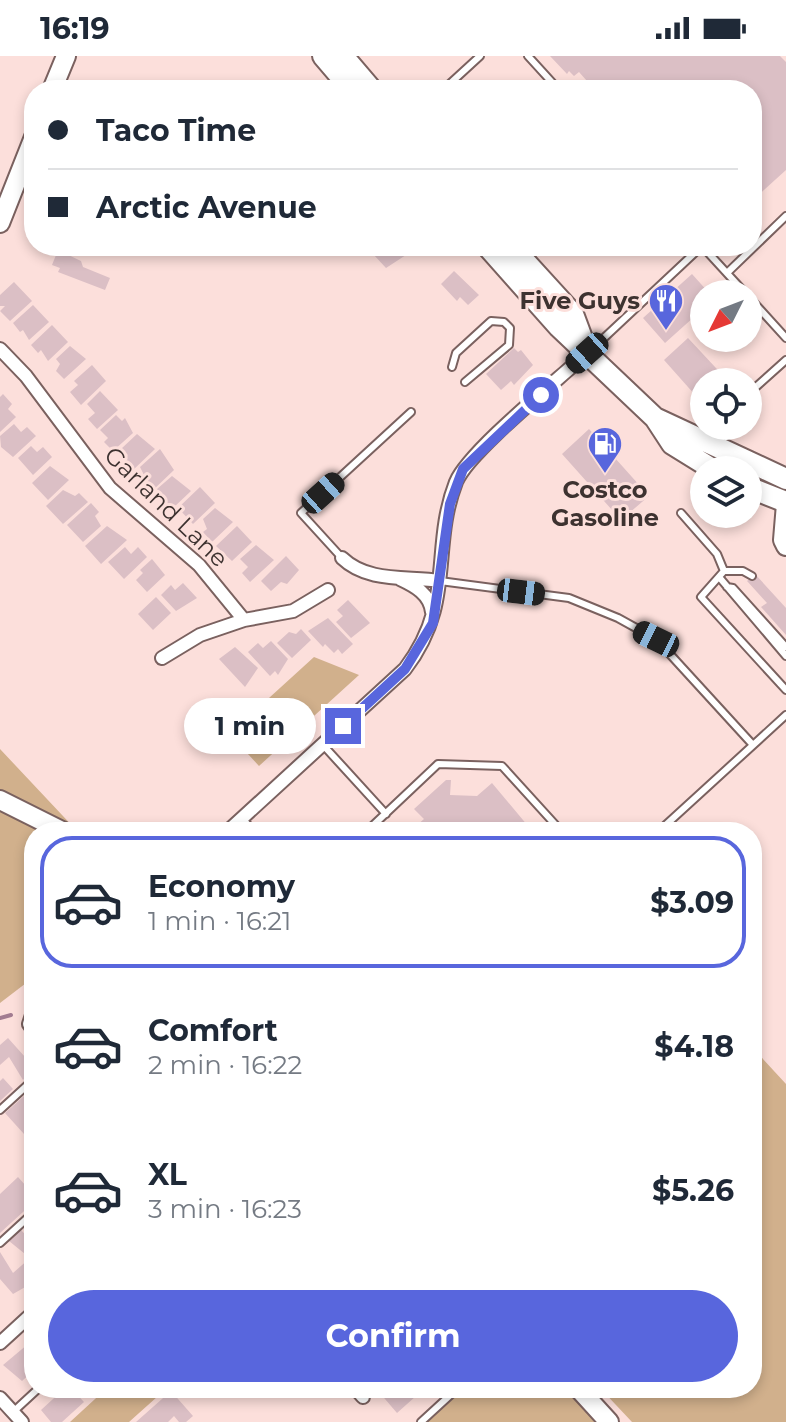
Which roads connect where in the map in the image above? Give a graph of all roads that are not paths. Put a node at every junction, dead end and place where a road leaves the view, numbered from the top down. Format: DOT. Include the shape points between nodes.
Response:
graph roads {
  1 [pos="66,56"];
  2 [pos="323,56"];
  3 [pos="480,56"];
  4 [pos="528,56"];
  5 [pos="340,64"];
  6 [pos="56,80"];
  7 [pos="354,80"];
  8 [pos="360,80"];
  9 [pos="454,80"];
  10 [pos="550,80"];
  11 [pos="24,162"];
  12 [pos="786,216"];
  13 [pos="0,223"];
  14 [pos="762,239"];
  15 [pos="496,256"];
  16 [pos="520,256"];
  17 [pos="691,256"];
  18 [pos="711,256"];
  19 [pos="745,256"];
  20 [pos="727,273"];
  21 [pos="733,280"];
  22 [pos="762,312"];
  23 [pos="786,338"];
  24 [pos="0,349"];
  25 [pos="587,353"];
  26 [pos="786,360"];
  27 [pos="452,367"];
  28 [pos="762,381"];
  29 [pos="465,382"];
  30 [pos="411,412"];
  31 [pos="655,418"];
  32 [pos="690,430"];
  33 [pos="722,440"];
  34 [pos="691,456"];
  35 [pos="786,479"];
  36 [pos="762,493"];
  37 [pos="786,503"];
  38 [pos="681,513"];
  39 [pos="786,546"];
  40 [pos="342,558"];
  41 [pos="721,574"];
  42 [pos="752,576"];
  43 [pos="397,578"];
  44 [pos="440,581"];
  45 [pos="727,587"];
  46 [pos="328,590"];
  47 [pos="244,620"];
  48 [pos="433,623"];
  49 [pos="786,647"];
  50 [pos="786,656"];
  51 [pos="162,658"];
  52 [pos="786,690"];
  53 [pos="786,715"];
  54 [pos="323,745"];
  55 [pos="753,745"];
  56 [pos="0,800"];
  57 [pos="386,814"];
  58 [pos="242,818"];
  59 [pos="44,822"];
  60 [pos="238,822"];
  61 [pos="245,822"];
  62 [pos="377,822"];
  63 [pos="553,822"];
  64 [pos="669,822"];
  65 [pos="24,1088"];
  66 [pos="0,1110"];
  67 [pos="24,1221"];
  68 [pos="0,1243"];
  69 [pos="24,1321"];
  70 [pos="0,1343"];
  71 [pos="0,1398"];
  72 [pos="31,1398"];
  73 [pos="447,1398"];
  74 [pos="587,1398"];
  75 [pos="17,1417"];
  76 [pos="421,1422"];
  77 [pos="609,1422"];
  1 -- 6 [label="street"];
  2 -- 5 [label="main road"];
  3 -- 9 [label="lane"];
  4 -- 10 [label="lane"];
  5 -- 7 [label="main road"];
  5 -- 8 [label="main road"];
  11 -- 13 [label="street"];
  12 -- 14 [label="lane"];
  15 -- 25 [label="main road"];
  16 -- 25 [label="main road" via="573,314"];
  17 -- 25 [label="lane"];
  18 -- 20 [label="lane"];
  19 -- 20 [label="lane"];
  20 -- 21 [label="lane"];
  22 -- 23 [label="lane"];
  24 -- 47 [label="street, Garland Lane" via="110,488 199,565"];
  25 -- 31 [label="main road"];
  25 -- 44 [label="street" via="463,469 450,504"];
  26 -- 28 [label="lane"];
  27 -- 29 [label="lane" via="456,353 491,321 510,328 509,345"];
  30 -- 40 [label="lane" via="301,513"];
  31 -- 32 [label="main road"];
  31 -- 34 [label="main road" via="672,444"];
  33 -- 35 [label="main road"];
  36 -- 37 [label="main road"];
  37 -- 39 [label="street"];
  38 -- 41 [label="lane" via="717,554"];
  40 -- 43 [label="street" via="364,572"];
  41 -- 42 [label="lane" via="743,571"];
  41 -- 45 [label="lane"];
  41 -- 52 [label="lane" via="701,597"];
  43 -- 44 [label="street"];
  43 -- 48 [label="street" via="423,592 431,603"];
  44 -- 48 [label="street"];
  44 -- 55 [label="lane" via="569,598 618,618 656,639"];
  45 -- 49 [label="lane"];
  45 -- 50 [label="lane"];
  46 -- 47 [label="street" via="293,611"];
  47 -- 51 [label="street" via="200,635"];
  48 -- 54 [label="street" via="405,669"];
  53 -- 55 [label="lane"];
  54 -- 57 [label="lane"];
  54 -- 58 [label="street"];
  55 -- 64 [label="lane"];
  56 -- 59 [label="street"];
  57 -- 62 [label="lane"];
  57 -- 63 [label="lane" via="438,764 502,766"];
  58 -- 60 [label="street"];
  58 -- 61 [label="lane"];
  65 -- 66 [label="lane"];
  67 -- 68 [label="lane"];
  69 -- 70 [label="street"];
  71 -- 75 [label="street"];
  72 -- 75 [label="lane"];
  73 -- 76 [label="lane"];
  74 -- 77 [label="street"];
}
